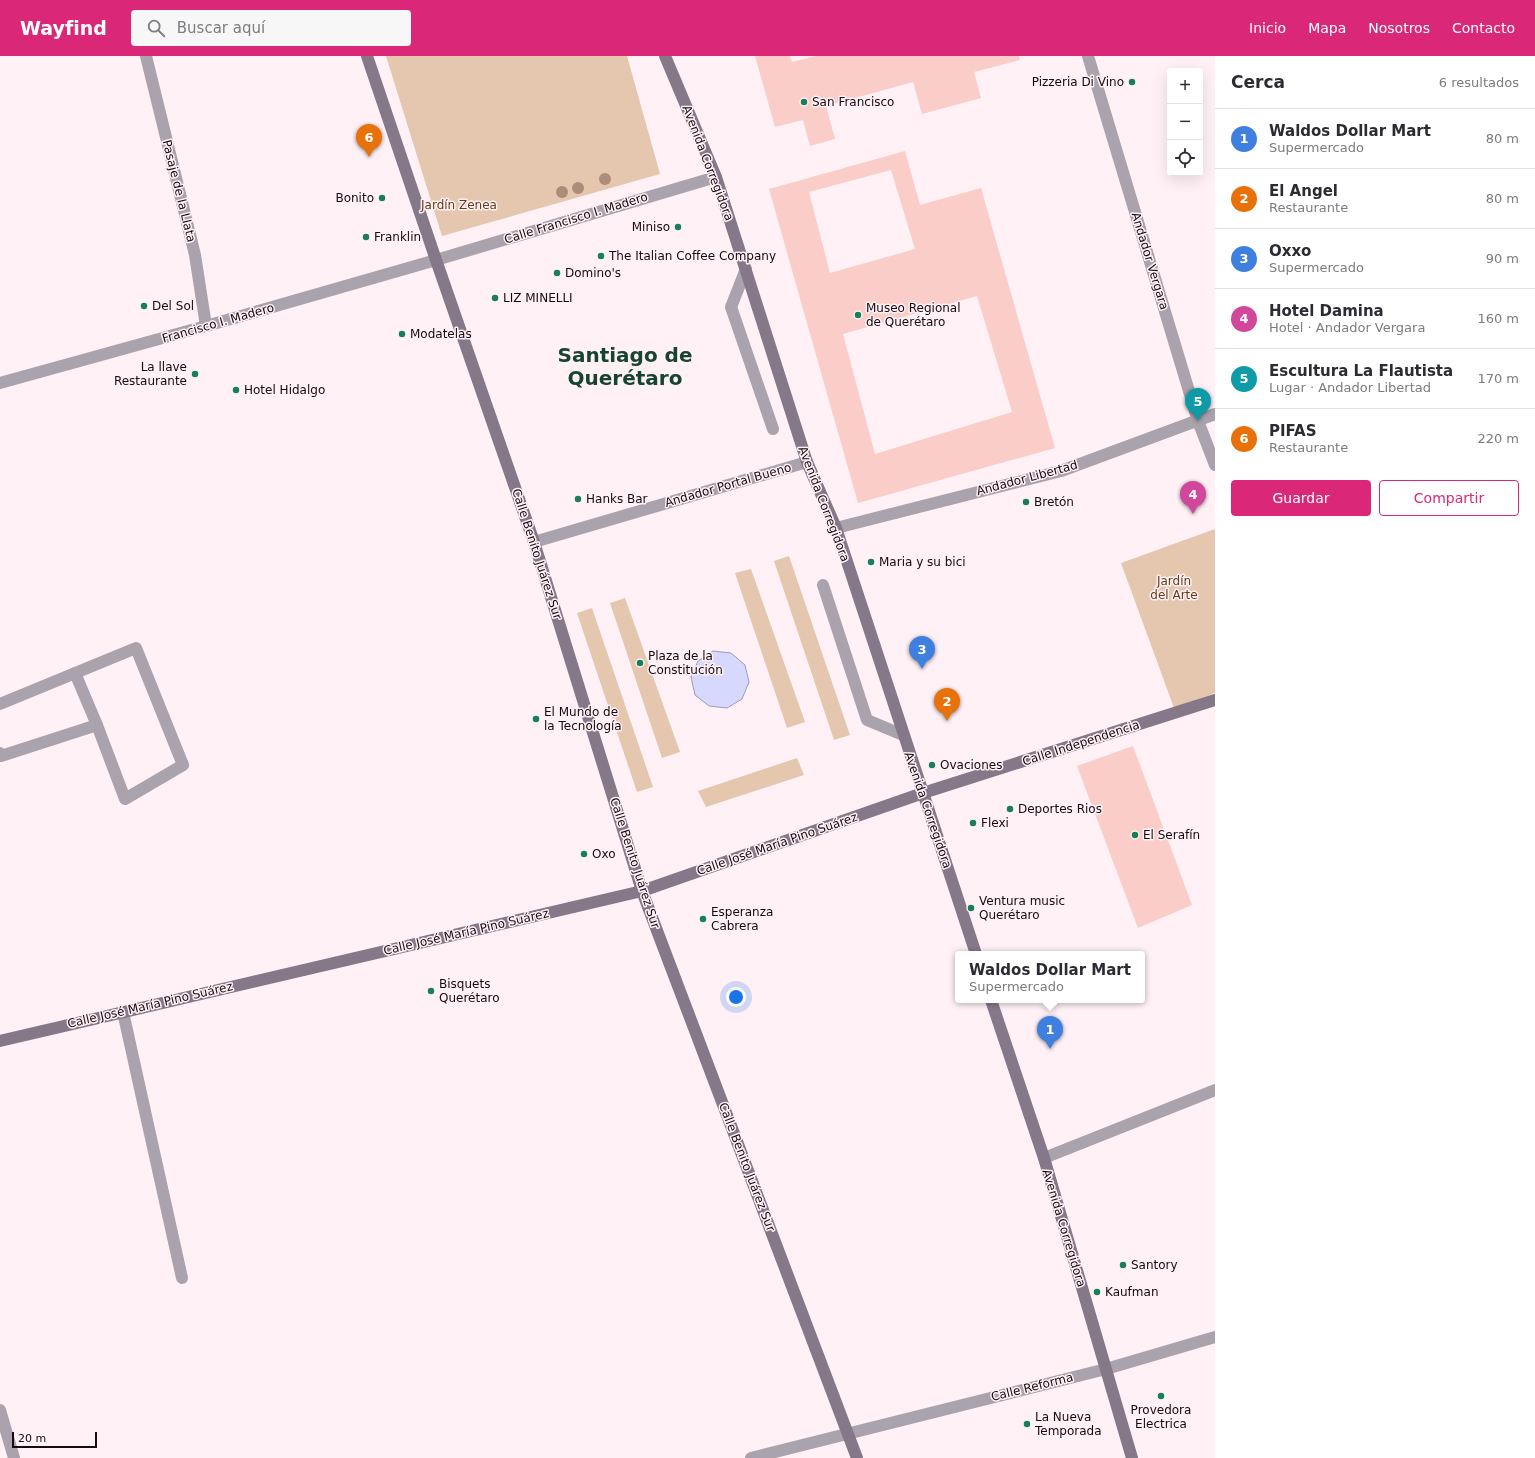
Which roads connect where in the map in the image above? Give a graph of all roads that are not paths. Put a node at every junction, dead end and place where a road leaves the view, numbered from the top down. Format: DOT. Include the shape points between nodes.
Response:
graph roads {
  1 [pos="146,56"];
  2 [pos="367,56"];
  3 [pos="665,56"];
  4 [pos="1088,56"];
  5 [pos="716,177"];
  6 [pos="436,260"];
  7 [pos="746,269"];
  8 [pos="206,326"];
  9 [pos="0,383"];
  10 [pos="1215,414"];
  11 [pos="1198,421"];
  12 [pos="773,430"];
  13 [pos="807,462"];
  14 [pos="1215,465"];
  15 [pos="836,528"];
  16 [pos="534,542"];
  17 [pos="823,585"];
  18 [pos="75,673"];
  19 [pos="1215,700"];
  20 [pos="0,704"];
  21 [pos="97,725"];
  22 [pos="903,735"];
  23 [pos="0,755"];
  24 [pos="923,793"];
  25 [pos="642,891"];
  26 [pos="975,951"];
  27 [pos="993,1003"];
  28 [pos="123,1012"];
  29 [pos="0,1041"];
  30 [pos="1215,1090"];
  31 [pos="1044,1158"];
  32 [pos="182,1278"];
  33 [pos="1215,1337"];
  34 [pos="1106,1369"];
  35 [pos="0,1410"];
  36 [pos="847,1433"];
  37 [pos="14,1458"];
  38 [pos="751,1458"];
  39 [pos="856,1458"];
  40 [pos="1132,1458"];
  1 -- 8 [label="street, Pasaje de la Llata" via="194,255"];
  2 -- 6 [label="main road, Calle Benito Juárez Sur"];
  3 -- 5 [label="main road, Avenida Corregidora"];
  4 -- 11 [label="street, Andador Vergara"];
  5 -- 6 [label="street, Calle Francisco I. Madero"];
  5 -- 7 [label="main road, Avenida Corregidora"];
  6 -- 8 [label="street, Francisco I. Madero"];
  6 -- 16 [label="main road, Calle Benito Juárez Sur"];
  7 -- 12 [label="street" via="731,307"];
  7 -- 13 [label="main road, Avenida Corregidora"];
  8 -- 9 [label="street, Francisco I. Madero"];
  10 -- 11 [label="street, Andador Libertad"];
  11 -- 14 [label="street, Andador Vergara"];
  11 -- 15 [label="street, Andador Libertad" via="1061,471"];
  13 -- 15 [label="main road, Avenida Corregidora"];
  13 -- 16 [label="street, Andador Portal Bueno"];
  15 -- 22 [label="main road, Avenida Corregidora"];
  16 -- 25 [label="main road, Calle Benito Juárez Sur"];
  17 -- 22 [label="street" via="867,720"];
  18 -- 20 [label="street"];
  18 -- 21 [label="street"];
  18 -- 21 [label="street" via="136,648 183,765 125,799"];
  19 -- 24 [label="main road, Calle Independencia"];
  21 -- 23 [label="street"];
  22 -- 24 [label="main road, Avenida Corregidora"];
  24 -- 25 [label="main road, Calle José María Pino Suárez"];
  24 -- 26 [label="main road, Avenida Corregidora"];
  25 -- 28 [label="main road, Calle José María Pino Suárez"];
  25 -- 36 [label="main road, Calle Benito Juárez Sur"];
  27 -- 31 [label="main road, Avenida Corregidora"];
  28 -- 29 [label="main road, Calle José María Pino Suárez"];
  28 -- 32 [label="street"];
  30 -- 31 [label="street"];
  31 -- 34 [label="main road, Avenida Corregidora"];
  33 -- 34 [label="street, Calle Reforma"];
  34 -- 36 [label="street, Calle Reforma"];
  34 -- 40 [label="main road, Avenida Corregidora"];
  35 -- 37 [label="street"];
  36 -- 38 [label="street, Calle Reforma"];
  36 -- 39 [label="main road, Calle Benito Juárez Sur"];
}
